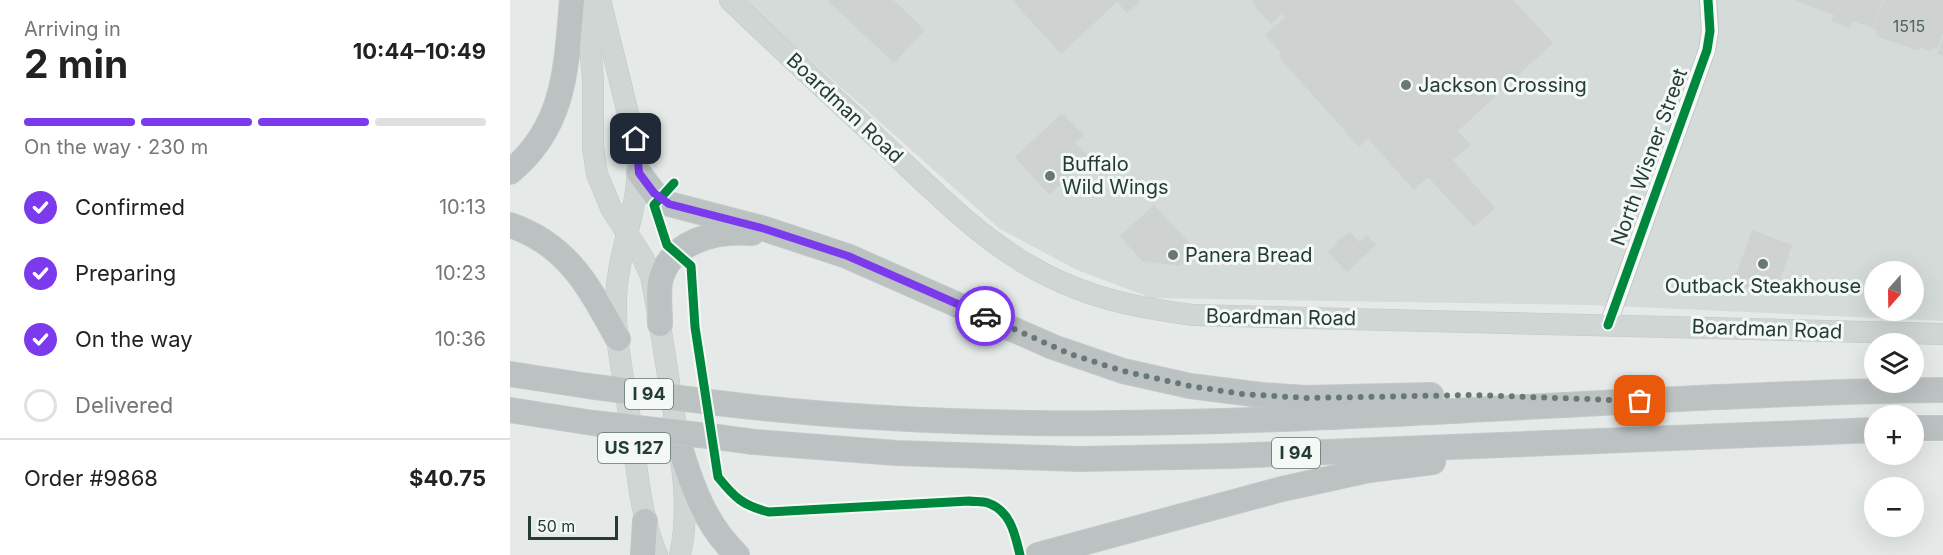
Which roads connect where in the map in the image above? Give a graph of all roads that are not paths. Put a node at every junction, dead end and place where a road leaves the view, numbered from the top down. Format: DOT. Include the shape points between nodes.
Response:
graph roads {
  1 [pos="572,0"];
  2 [pos="586,0"];
  3 [pos="600,0"];
  4 [pos="730,0"];
  5 [pos="1708,0"];
  6 [pos="510,172"];
  7 [pos="639,173"];
  8 [pos="510,225"];
  9 [pos="627,236"];
  10 [pos="836,252"];
  11 [pos="660,324"];
  12 [pos="1608,325"];
  13 [pos="1943,334"];
  14 [pos="618,339"];
  15 [pos="510,374"];
  16 [pos="1943,390"];
  17 [pos="1640,401"];
  18 [pos="510,410"];
  19 [pos="1924,428"];
  20 [pos="1943,428"];
  21 [pos="1864,430"];
  22 [pos="1702,436"];
  23 [pos="680,444"];
  24 [pos="645,521"];
  25 [pos="643,555"];
  26 [pos="657,555"];
  27 [pos="680,555"];
  28 [pos="737,555"];
  29 [pos="1038,555"];
  1 -- 6 [label="highway" via="565,78 558,104 542,138"];
  2 -- 9 [label="main road" via="595,166 604,195"];
  3 -- 7 [label="main road" via="636,139"];
  4 -- 12 [label="main road, Boardman Road" via="980,232 1037,270 1089,293 1134,306 1193,315"];
  5 -- 12 [label="street, North Wisner Street" via="1707,50"];
  7 -- 9 [label="main road"];
  7 -- 10 [label="highway" via="660,198 675,206"];
  8 -- 14 [label="highway, US 127" via="537,237 571,264"];
  9 -- 11 [label="main road" via="650,271"];
  9 -- 14 [label="main road" via="616,291"];
  10 -- 11 [label="highway" via="745,232 694,241 676,253 665,269 659,288"];
  10 -- 17 [label="highway" via="1070,354 1190,386 1306,398 1474,395"];
  11 -- 23 [label="main road"];
  12 -- 13 [label="main road, Boardman Road"];
  14 -- 24 [label="main road, US 127"];
  15 -- 17 [label="highway, I 94, bridge" via="776,409 1010,422 1177,423"];
  16 -- 17 [label="highway, I 94"];
  18 -- 22 [label="highway, I 94, bridge" via="765,443 896,453 1080,459"];
  19 -- 20 [label="highway"];
  21 -- 22 [label="highway, I 94"];
  22 -- 29 [label="highway" via="1369,470 1282,489"];
  23 -- 27 [label="main road" via="686,513"];
  23 -- 28 [label="highway" via="703,509"];
  24 -- 25 [label="highway"];
  24 -- 26 [label="main road, US 127"];
}
